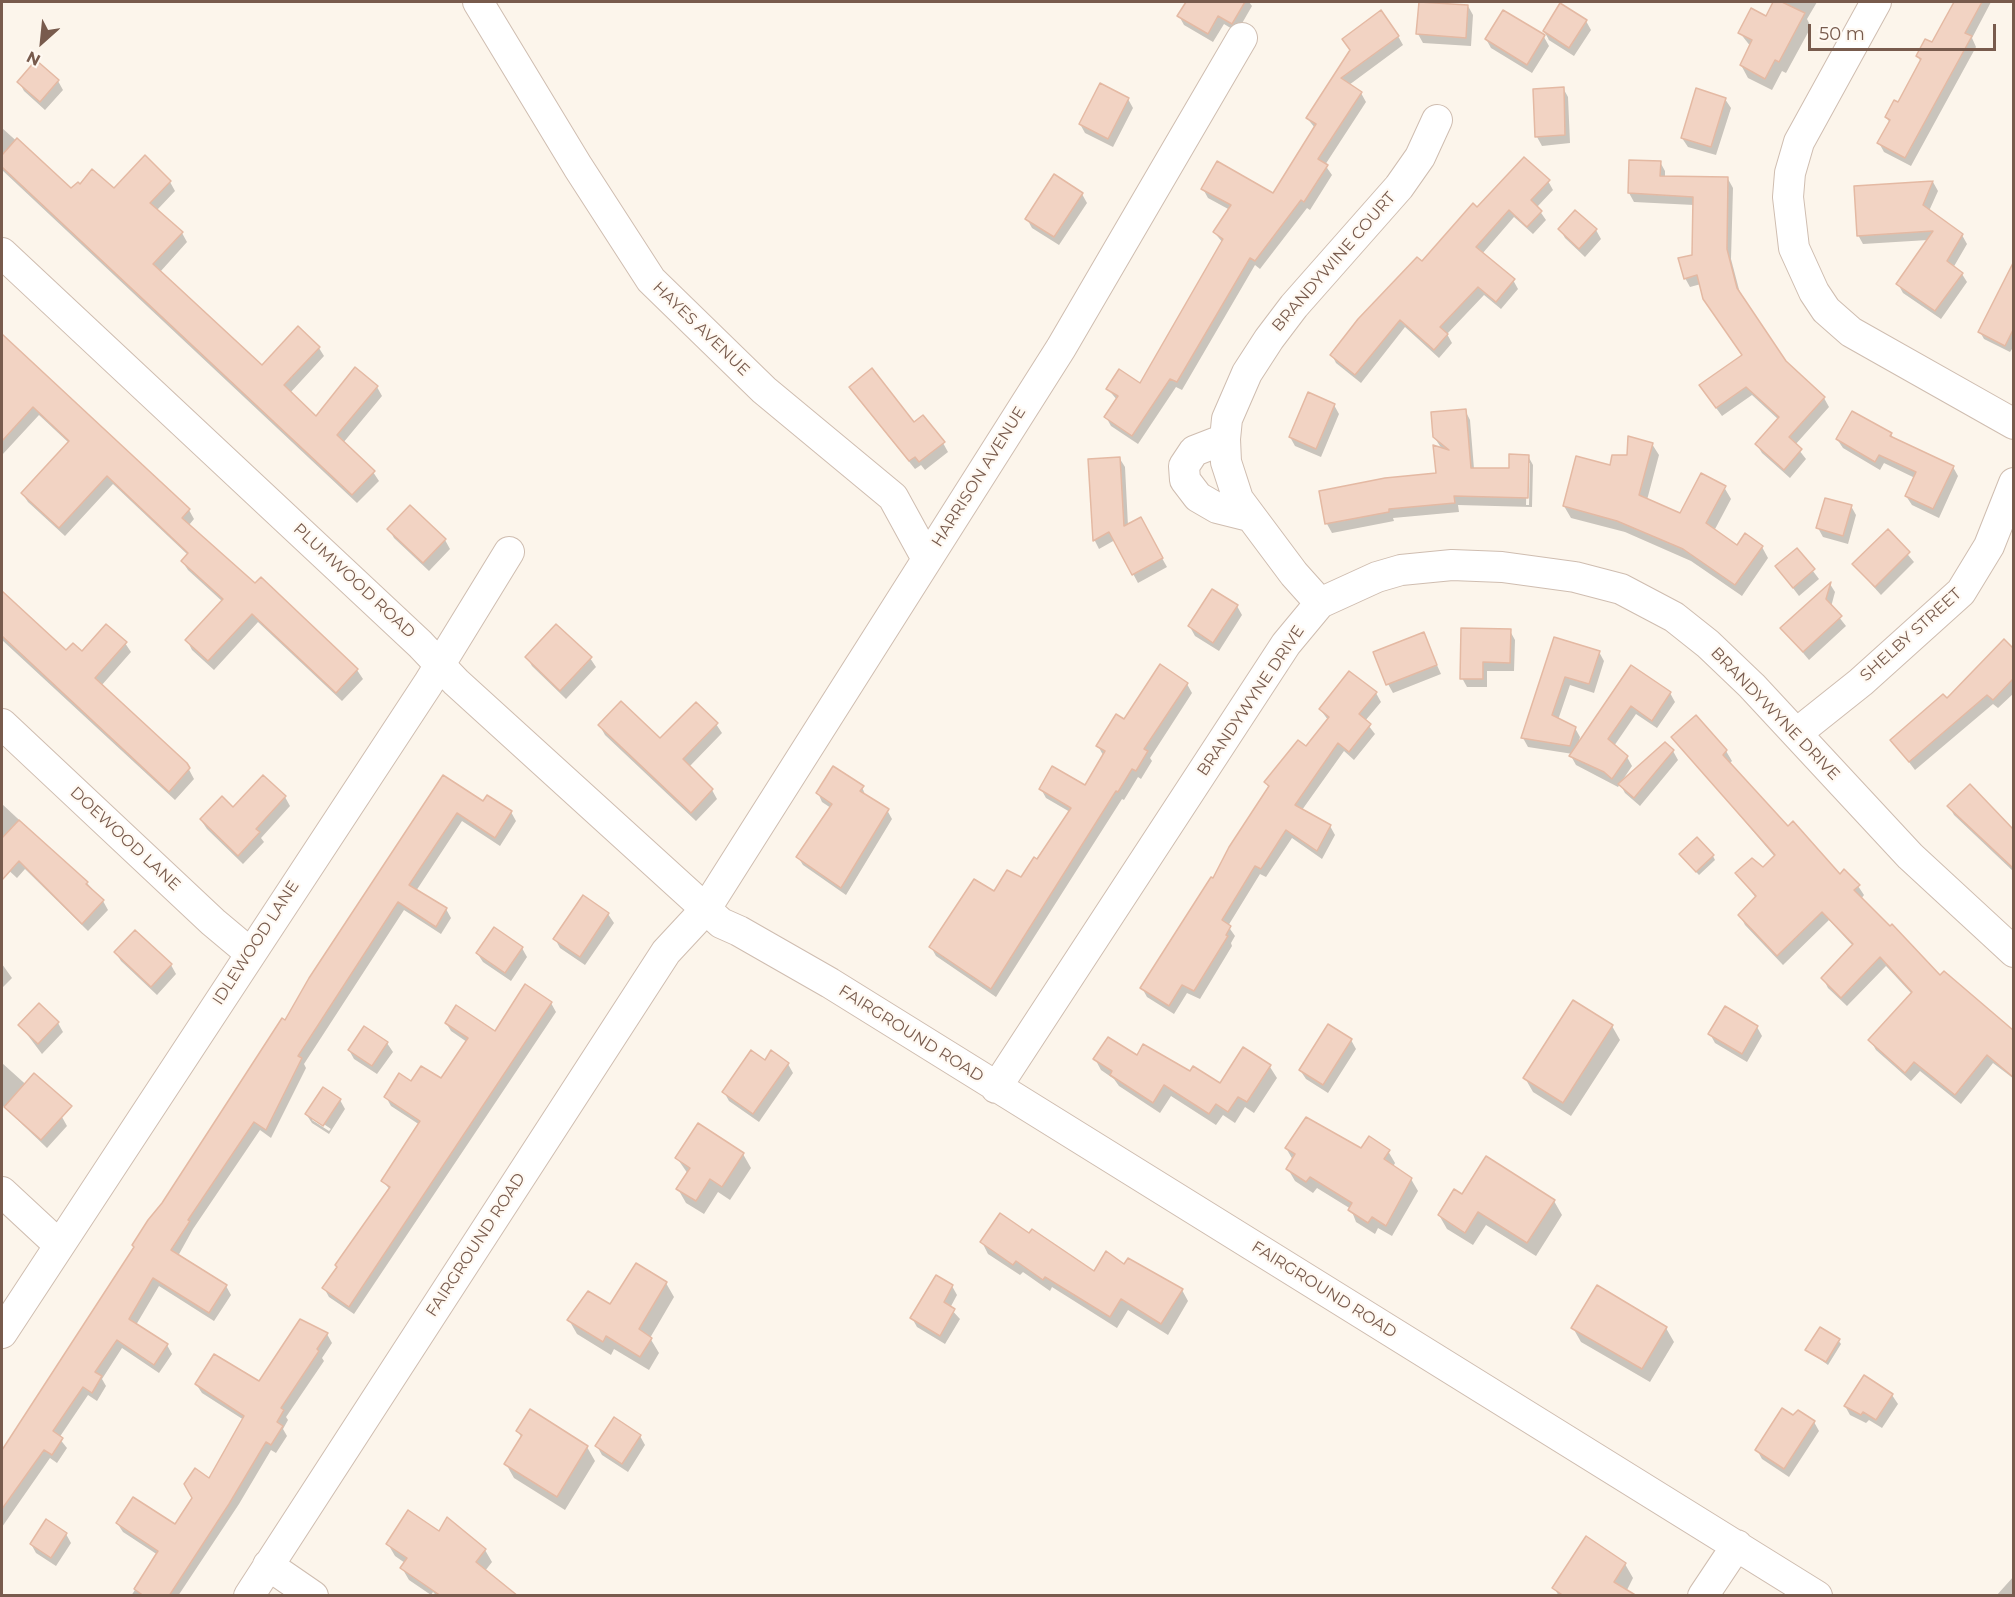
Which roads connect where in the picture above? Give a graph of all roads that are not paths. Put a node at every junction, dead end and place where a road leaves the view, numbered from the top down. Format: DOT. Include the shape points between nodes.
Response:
graph roads {
  1 [pos="478,2"];
  2 [pos="1876,2"];
  3 [pos="1242,38"];
  4 [pos="1437,120"];
  5 [pos="2,253"];
  6 [pos="2013,423"];
  7 [pos="1224,439"];
  8 [pos="2013,483"];
  9 [pos="1249,516"];
  10 [pos="509,552"];
  11 [pos="927,559"];
  12 [pos="1320,603"];
  13 [pos="439,665"];
  14 [pos="2,724"];
  15 [pos="1797,733"];
  16 [pos="705,910"];
  17 [pos="2013,952"];
  18 [pos="250,953"];
  19 [pos="996,1088"];
  20 [pos="2,1192"];
  21 [pos="58,1244"];
  22 [pos="2,1333"];
  23 [pos="1737,1545"];
  24 [pos="268,1565"];
  25 [pos="249,1596"];
  26 [pos="313,1596"];
  27 [pos="1704,1596"];
  28 [pos="1817,1596"];
  1 -- 11 [label="street, HAYES AVENUE" via="651,280 764,390 893,497"];
  2 -- 6 [label="street" via="1799,142 1788,197 1794,248 1814,292 1851,332"];
  3 -- 11 [label="street, HARRISON AVENUE" via="1061,348"];
  4 -- 7 [label="street, BRANDYWINE COURT" via="1420,157 1399,187 1269,339 1239,392 1227,419"];
  5 -- 13 [label="street, PLUMWOOD ROAD"];
  7 -- 9 [label="street, BRANDYWINE COURT" via="1229,472"];
  7 -- 9 [label="street" via="1194,451 1184,466 1185,480 1198,497 1217,508"];
  8 -- 15 [label="street, SHELBY STREET" via="1989,546 1961,592"];
  9 -- 12 [label="street, BRANDYWINE COURT"];
  10 -- 13 [label="street, IDLEWOOD LANE"];
  11 -- 16 [label="street, HARRISON AVENUE"];
  12 -- 15 [label="street, BRANDYWYNE DRIVE" via="1401,570 1452,565 1502,567 1621,589 1674,617 1708,644"];
  12 -- 19 [label="street, BRANDYWYNE DRIVE" via="1286,644"];
  13 -- 16 [label="street, PLUMWOOD ROAD"];
  13 -- 18 [label="street, IDLEWOOD LANE"];
  14 -- 18 [label="street, DOEWOOD LANE"];
  15 -- 17 [label="street, BRANDYWYNE DRIVE" via="1910,856"];
  16 -- 19 [label="street, FAIRGROUND ROAD"];
  16 -- 24 [label="street, FAIRGROUND ROAD" via="666,952"];
  18 -- 21 [label="street, IDLEWOOD LANE"];
  19 -- 23 [label="street, FAIRGROUND ROAD"];
  20 -- 21 [label="street"];
  21 -- 22 [label="street, IDLEWOOD LANE"];
  23 -- 27 [label="street"];
  23 -- 28 [label="street, FAIRGROUND ROAD"];
  24 -- 25 [label="street, FAIRGROUND ROAD"];
  24 -- 26 [label="street"];
}
